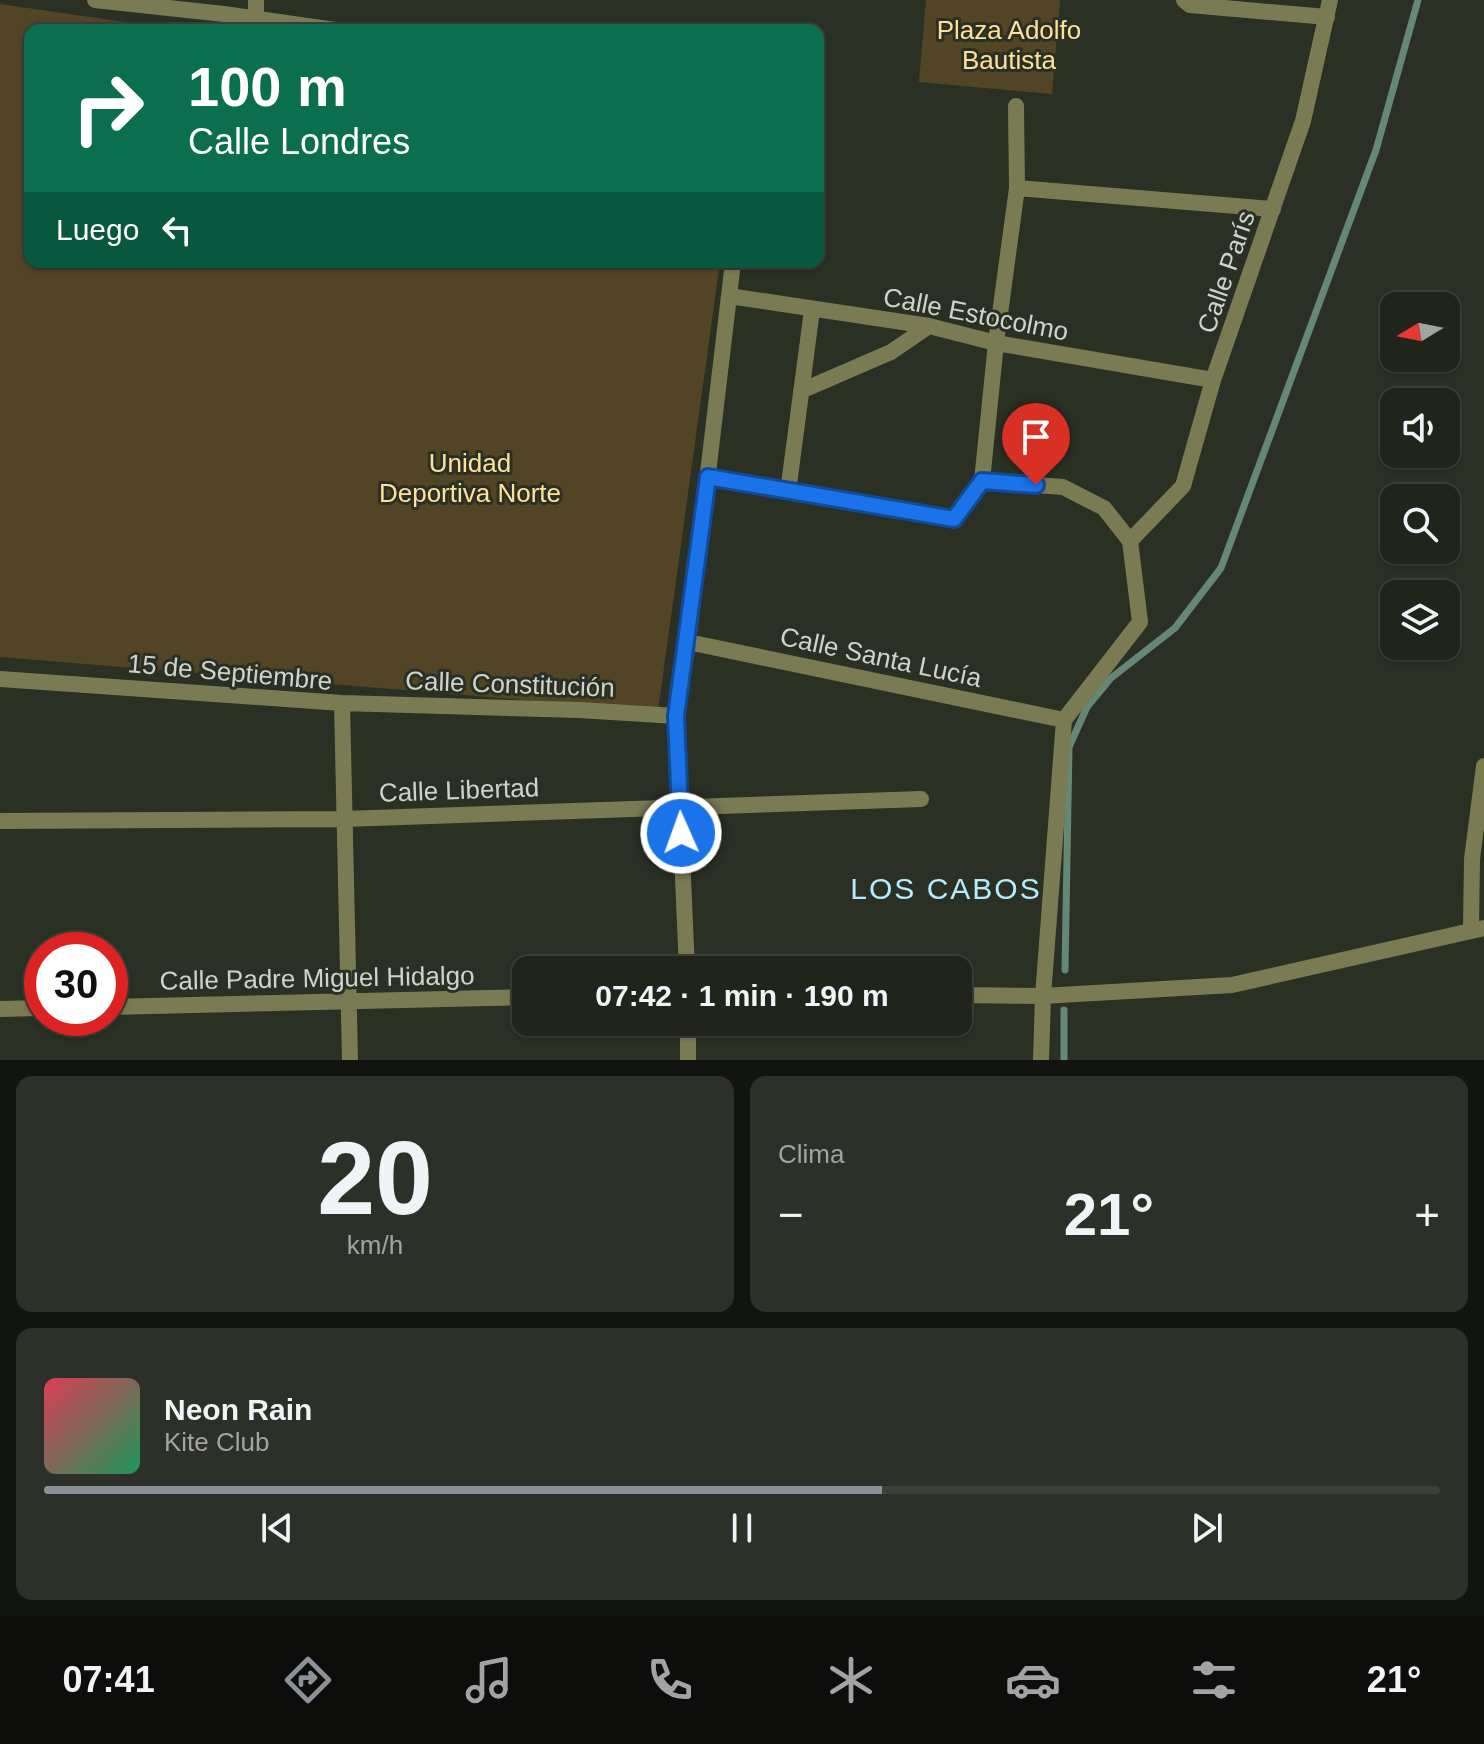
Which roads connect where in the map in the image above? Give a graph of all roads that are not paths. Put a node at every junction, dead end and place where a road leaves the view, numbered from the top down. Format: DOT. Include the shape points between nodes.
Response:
graph roads {
  1 [pos="95,0"];
  2 [pos="256,0"];
  3 [pos="1184,0"];
  4 [pos="224,7"];
  5 [pos="1328,8"];
  6 [pos="256,18"];
  7 [pos="296,24"];
  8 [pos="1016,106"];
  9 [pos="1017,188"];
  10 [pos="1273,209"];
  11 [pos="732,268"];
  12 [pos="729,296"];
  13 [pos="812,310"];
  14 [pos="929,326"];
  15 [pos="996,343"];
  16 [pos="1213,380"];
  17 [pos="801,391"];
  18 [pos="708,477"];
  19 [pos="982,481"];
  20 [pos="788,492"];
  21 [pos="1130,541"];
  22 [pos="688,642"];
  23 [pos="0,679"];
  24 [pos="342,703"];
  25 [pos="676,716"];
  26 [pos="1064,720"];
  27 [pos="1484,766"];
  28 [pos="921,799"];
  29 [pos="679,806"];
  30 [pos="344,819"];
  31 [pos="0,821"];
  32 [pos="1477,929"];
  33 [pos="686,956"];
  34 [pos="972,995"];
  35 [pos="1043,996"];
  36 [pos="512,997"];
  37 [pos="348,1002"];
  38 [pos="128,1007"];
  39 [pos="24,1008"];
  40 [pos="0,1009"];
  41 [pos="688,1036"];
  42 [pos="350,1060"];
  43 [pos="688,1060"];
  44 [pos="1041,1060"];
  1 -- 4 [label="street"];
  2 -- 6 [label="street"];
  3 -- 5 [label="street" via="1190,5"];
  4 -- 6 [label="street"];
  5 -- 10 [label="street, Calle París" via="1303,121"];
  6 -- 7 [label="street"];
  8 -- 9 [label="street"];
  9 -- 10 [label="street"];
  9 -- 15 [label="street"];
  10 -- 16 [label="street, Calle París"];
  11 -- 12 [label="street"];
  12 -- 13 [label="street, Calle Estocolmo"];
  12 -- 18 [label="street"];
  13 -- 14 [label="street, Calle Estocolmo"];
  13 -- 17 [label="street"];
  14 -- 15 [label="street, Calle Estocolmo"];
  14 -- 17 [label="street" via="891,352"];
  15 -- 16 [label="street, Calle Estocolmo"];
  15 -- 19 [label="street"];
  16 -- 21 [label="street, Calle París" via="1183,486"];
  17 -- 20 [label="street"];
  18 -- 20 [label="street"];
  18 -- 22 [label="street"];
  19 -- 20 [label="street" via="954,519"];
  19 -- 21 [label="street" via="1063,487 1104,508"];
  21 -- 26 [label="street" via="1140,622"];
  22 -- 25 [label="street"];
  22 -- 26 [label="street, Calle Santa Lucía"];
  23 -- 24 [label="street, 15 de Septiembre"];
  24 -- 25 [label="street, Calle Constitución"];
  24 -- 30 [label="street, 15 de Septiembre"];
  25 -- 29 [label="street"];
  26 -- 35 [label="street"];
  27 -- 32 [label="street" via="1472,859"];
  28 -- 29 [label="street, Calle Libertad"];
  29 -- 30 [label="street, Calle Libertad"];
  29 -- 33 [label="street"];
  30 -- 31 [label="street, Calle Libertad"];
  30 -- 37 [label="street, 15 de Septiembre"];
  32 -- 35 [label="street" via="1232,985"];
  34 -- 35 [label="street"];
  35 -- 44 [label="street"];
  36 -- 37 [label="street, Calle Padre Miguel Hidalgo"];
  37 -- 38 [label="street, Calle Padre Miguel Hidalgo"];
  37 -- 42 [label="street, 15 de Septiembre"];
  39 -- 40 [label="street"];
  41 -- 43 [label="street"];
}
